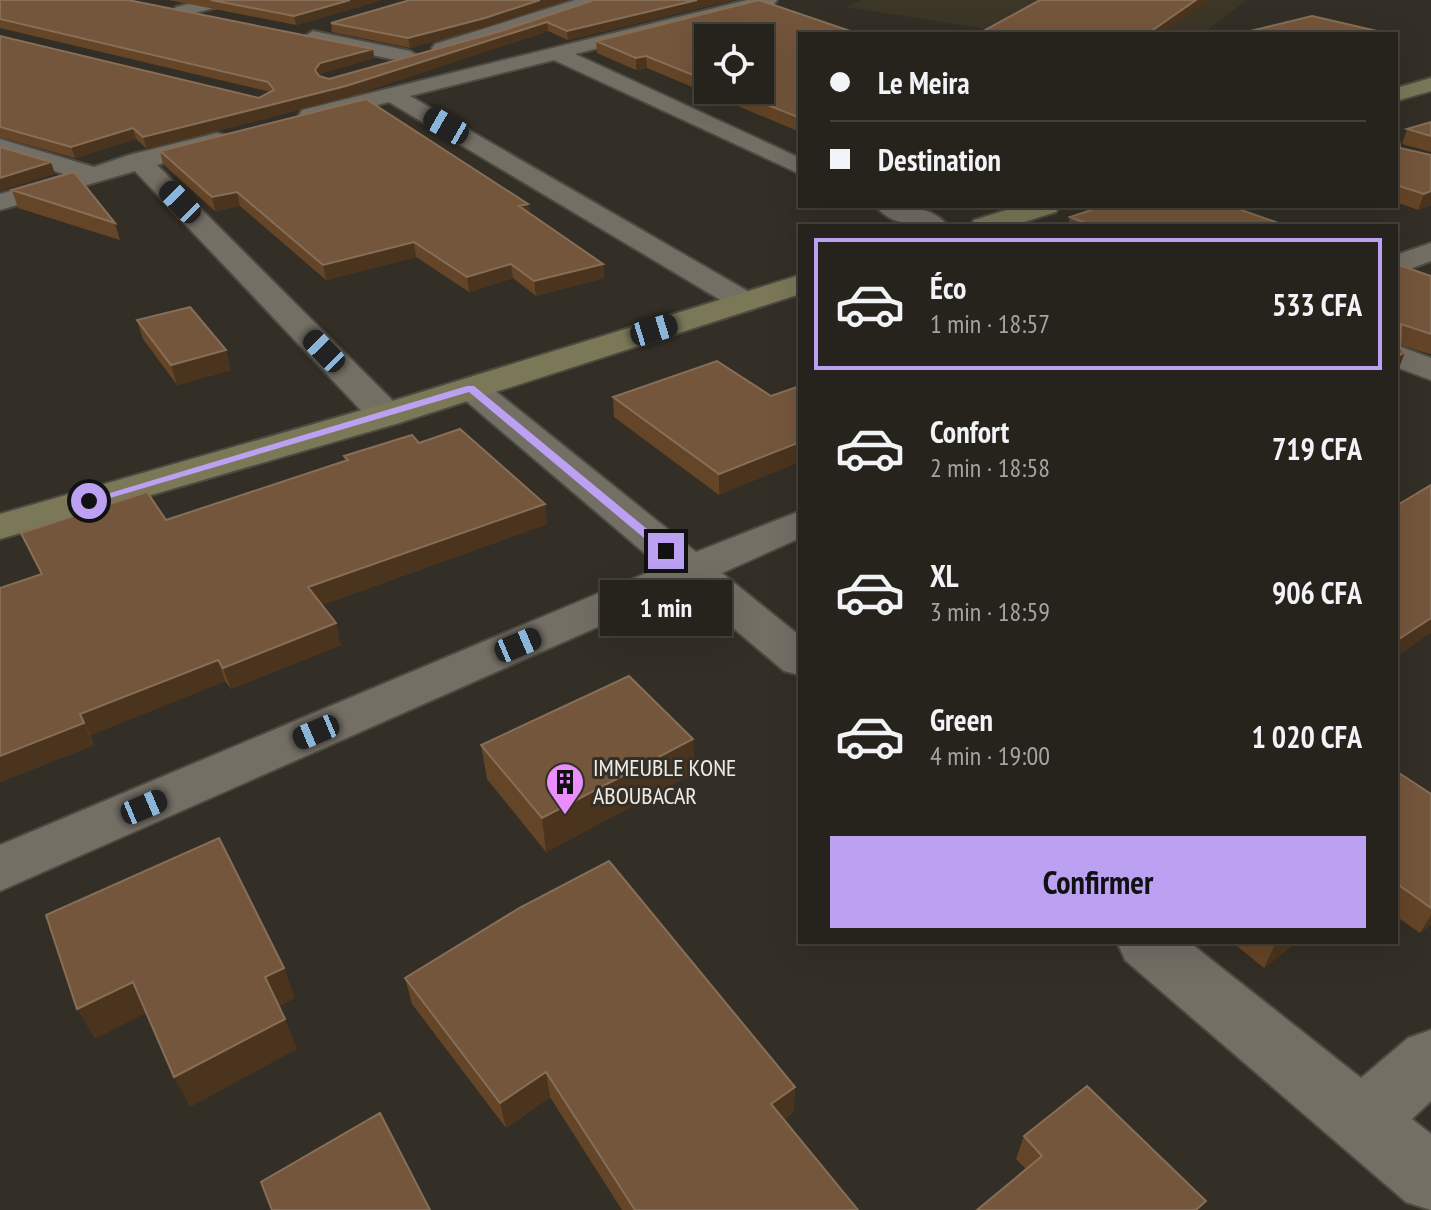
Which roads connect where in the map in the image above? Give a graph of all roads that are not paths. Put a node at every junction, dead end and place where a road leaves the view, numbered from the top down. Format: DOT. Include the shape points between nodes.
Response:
graph roads {
  1 [pos="225,0"];
  2 [pos="593,0"];
  3 [pos="768,0"];
  4 [pos="225,20"];
  5 [pos="340,21"];
  6 [pos="554,52"];
  7 [pos="410,57"];
  8 [pos="366,70"];
  9 [pos="1431,84"];
  10 [pos="391,94"];
  11 [pos="1398,94"];
  12 [pos="287,121"];
  13 [pos="243,133"];
  14 [pos="0,146"];
  15 [pos="132,147"];
  16 [pos="798,147"];
  17 [pos="771,154"];
  18 [pos="61,164"];
  19 [pos="798,166"];
  20 [pos="90,174"];
  21 [pos="0,202"];
  22 [pos="894,208"];
  23 [pos="1041,208"];
  24 [pos="930,224"];
  25 [pos="990,224"];
  26 [pos="1431,251"];
  27 [pos="1398,264"];
  28 [pos="798,285"];
  29 [pos="745,302"];
  30 [pos="1398,356"];
  31 [pos="1431,370"];
  32 [pos="471,388"];
  33 [pos="386,415"];
  34 [pos="798,524"];
  35 [pos="0,527"];
  36 [pos="690,571"];
  37 [pos="798,658"];
  38 [pos="0,869"];
  39 [pos="1148,944"];
  40 [pos="1431,1059"];
  41 [pos="1363,1119"];
  42 [pos="1431,1178"];
  1 -- 4 [label="street" via="175,10"];
  2 -- 7 [label="street"];
  3 -- 6 [label="street"];
  5 -- 7 [label="street" via="297,34"];
  6 -- 10 [label="street"];
  6 -- 17 [label="street"];
  7 -- 8 [label="street"];
  9 -- 11 [label="main road"];
  10 -- 12 [label="street"];
  10 -- 29 [label="street"];
  13 -- 15 [label="street"];
  14 -- 18 [label="street"];
  15 -- 18 [label="street"];
  15 -- 20 [label="street"];
  15 -- 33 [label="street"];
  16 -- 17 [label="street"];
  17 -- 19 [label="street"];
  18 -- 20 [label="street"];
  20 -- 21 [label="street"];
  22 -- 24 [label="street"];
  23 -- 25 [label="main road"];
  26 -- 27 [label="street"];
  28 -- 29 [label="main road"];
  29 -- 32 [label="main road"];
  30 -- 31 [label="street"];
  32 -- 33 [label="main road"];
  32 -- 36 [label="street"];
  33 -- 35 [label="main road"];
  34 -- 36 [label="street"];
  36 -- 37 [label="street"];
  36 -- 38 [label="street"];
  39 -- 41 [label="street"];
  40 -- 41 [label="street"];
  41 -- 42 [label="street"];
}
